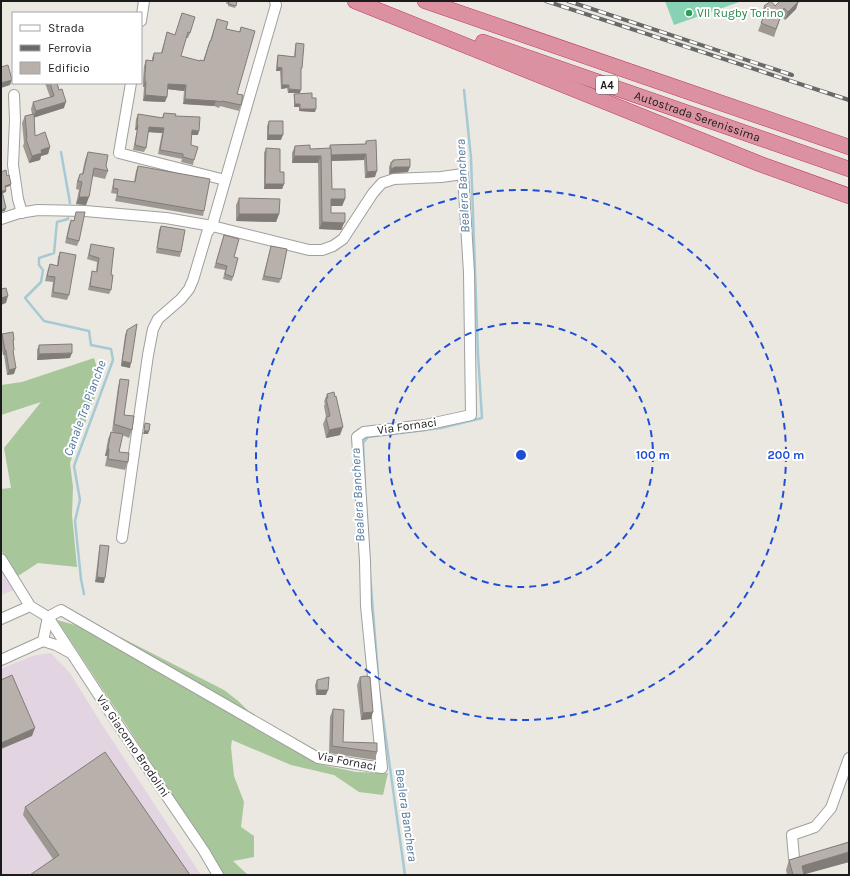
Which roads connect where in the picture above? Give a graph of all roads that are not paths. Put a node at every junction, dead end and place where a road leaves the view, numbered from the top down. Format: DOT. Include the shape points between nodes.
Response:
graph roads {
  1 [pos="144,1"];
  2 [pos="275,1"];
  3 [pos="356,1"];
  4 [pos="365,1"];
  5 [pos="425,1"];
  6 [pos="142,14"];
  7 [pos="131,84"];
  8 [pos="14,95"];
  9 [pos="796,129"];
  10 [pos="849,136"];
  11 [pos="849,147"];
  12 [pos="849,169"];
  13 [pos="225,180"];
  14 [pos="849,196"];
  15 [pos="22,213"];
  16 [pos="1,219"];
  17 [pos="212,226"];
  18 [pos="122,538"];
  19 [pos="1,559"];
  20 [pos="30,606"];
  21 [pos="48,617"];
  22 [pos="1,619"];
  23 [pos="43,641"];
  24 [pos="71,653"];
  25 [pos="1,660"];
  26 [pos="849,758"];
  27 [pos="794,858"];
  28 [pos="218,875"];
  1 -- 6 [label="street"];
  2 -- 13 [label="street" via="276,5"];
  3 -- 14 [label="highway" via="760,164"];
  4 -- 12 [label="highway, Autostrada Serenissima / A4"];
  5 -- 9 [label="highway, Autostrada Serenissima / A4"];
  7 -- 13 [label="street" via="119,153"];
  8 -- 15 [label="street" via="13,165"];
  9 -- 10 [label="highway"];
  9 -- 11 [label="highway, Autostrada Serenissima / A4"];
  13 -- 17 [label="street"];
  15 -- 16 [label="street"];
  15 -- 17 [label="street" via="38,210 86,211 166,218"];
  17 -- 18 [label="street" via="207,233 189,289 182,299 158,319 154,329"];
  17 -- 21 [label="street, Via Fornaci" via="309,250 322,250 342,239 382,183 394,179 463,174 469,274 471,415 425,425 364,432 357,437 366,606 382,768 318,758 61,610"];
  19 -- 20 [label="street"];
  20 -- 21 [label="street"];
  20 -- 22 [label="street"];
  21 -- 23 [label="street"];
  21 -- 24 [label="street, Via Giacomo Brodolini"];
  23 -- 24 [label="street"];
  23 -- 25 [label="street"];
  24 -- 28 [label="street, Via Giacomo Brodolini"];
  26 -- 27 [label="street" via="831,808 815,827 792,835"];
}
